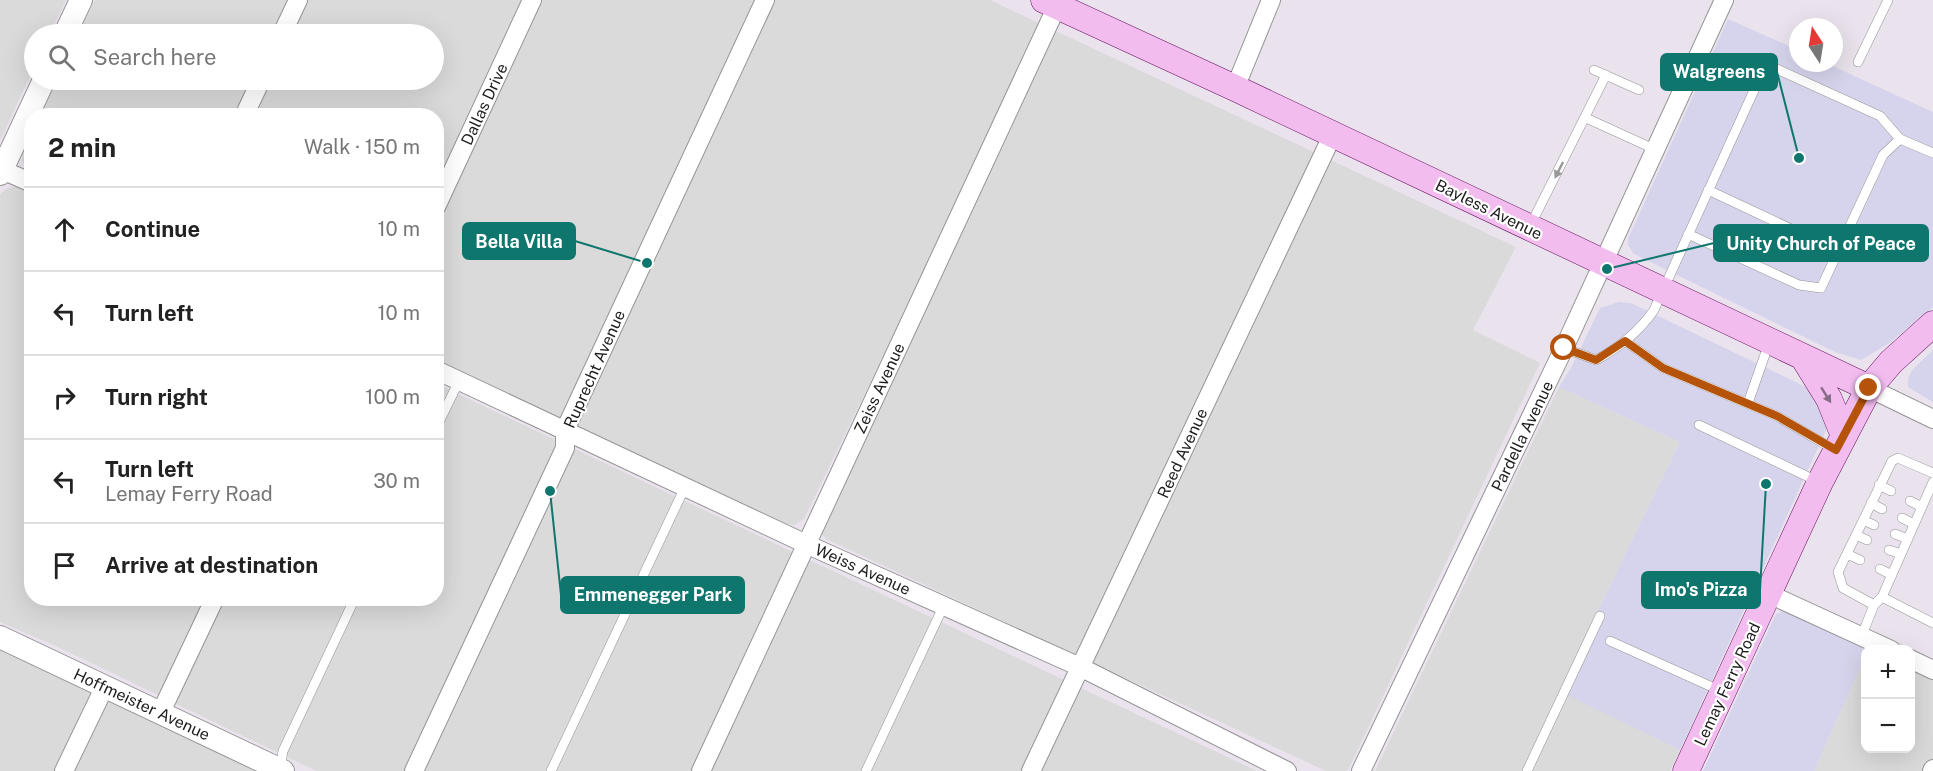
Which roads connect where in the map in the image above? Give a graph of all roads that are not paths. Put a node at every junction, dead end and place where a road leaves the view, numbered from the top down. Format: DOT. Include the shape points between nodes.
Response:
graph roads {
  1 [pos="81,0"];
  2 [pos="298,0"];
  3 [pos="532,0"];
  4 [pos="765,0"];
  5 [pos="1271,0"];
  6 [pos="1724,0"];
  7 [pos="1887,0"];
  8 [pos="1051,3"];
  9 [pos="70,24"];
  10 [pos="287,24"];
  11 [pos="1858,62"];
  12 [pos="1594,70"];
  13 [pos="1606,75"];
  14 [pos="1235,88"];
  15 [pos="39,90"];
  16 [pos="256,90"];
  17 [pos="1639,90"];
  18 [pos="31,108"];
  19 [pos="248,108"];
  20 [pos="1586,118"];
  21 [pos="24,122"];
  22 [pos="1334,134"];
  23 [pos="1900,138"];
  24 [pos="1654,149"];
  25 [pos="1933,153"];
  26 [pos="1,171"];
  27 [pos="24,180"];
  28 [pos="444,190"];
  29 [pos="1708,190"];
  30 [pos="1529,228"];
  31 [pos="1688,234"];
  32 [pos="1838,251"];
  33 [pos="1600,263"];
  34 [pos="1662,291"];
  35 [pos="1933,324"];
  36 [pos="1770,340"];
  37 [pos="1625,341"];
  38 [pos="1564,348"];
  39 [pos="1803,357"];
  40 [pos="444,374"];
  41 [pos="459,381"];
  42 [pos="1869,388"];
  43 [pos="1748,404"];
  44 [pos="444,412"];
  45 [pos="1933,419"];
  46 [pos="1699,425"];
  47 [pos="565,430"];
  48 [pos="1840,443"];
  49 [pos="1933,473"];
  50 [pos="1820,482"];
  51 [pos="1933,482"];
  52 [pos="1879,485"];
  53 [pos="685,487"];
  54 [pos="1891,491"];
  55 [pos="1910,501"];
  56 [pos="1871,503"];
  57 [pos="1922,507"];
  58 [pos="1882,509"];
  59 [pos="1902,518"];
  60 [pos="1863,520"];
  61 [pos="1914,524"];
  62 [pos="1874,525"];
  63 [pos="1895,534"];
  64 [pos="1856,536"];
  65 [pos="1908,539"];
  66 [pos="1867,540"];
  67 [pos="806,544"];
  68 [pos="1889,550"];
  69 [pos="1847,554"];
  70 [pos="1901,554"];
  71 [pos="1860,560"];
  72 [pos="1880,569"];
  73 [pos="1892,575"];
  74 [pos="1769,594"];
  75 [pos="1882,597"];
  76 [pos="944,605"];
  77 [pos="1875,605"];
  78 [pos="211,606"];
  79 [pos="351,606"];
  80 [pos="1600,616"];
  81 [pos="1933,623"];
  82 [pos="1862,635"];
  83 [pos="0,637"];
  84 [pos="1610,641"];
  85 [pos="1881,645"];
  86 [pos="1915,661"];
  87 [pos="1080,668"];
  88 [pos="1933,670"];
  89 [pos="105,687"];
  90 [pos="1723,692"];
  91 [pos="161,712"];
  92 [pos="281,770"];
  93 [pos="64,771"];
  94 [pos="414,771"];
  95 [pos="551,771"];
  96 [pos="701,771"];
  97 [pos="866,771"];
  98 [pos="1031,771"];
  99 [pos="1287,771"];
  100 [pos="1361,771"];
  101 [pos="1527,771"];
  102 [pos="1686,771"];
  1 -- 9 [label="street"];
  2 -- 10 [label="street"];
  3 -- 28 [label="street, Dallas Drive"];
  4 -- 47 [label="street, Ruprecht Avenue"];
  5 -- 14 [label="street"];
  6 -- 24 [label="street, Pardella Avenue"];
  7 -- 11 [label="lane"];
  8 -- 14 [label="main road, Bayless Avenue"];
  8 -- 67 [label="street, Zeiss Avenue"];
  12 -- 13 [label="lane"];
  13 -- 17 [label="lane"];
  13 -- 20 [label="lane"];
  14 -- 22 [label="main road, Bayless Avenue"];
  15 -- 18 [label="street"];
  16 -- 19 [label="street"];
  20 -- 24 [label="lane"];
  20 -- 30 [label="lane, one-way"];
  21 -- 26 [label="street"];
  22 -- 30 [label="main road, Bayless Avenue"];
  22 -- 87 [label="street, Reed Avenue"];
  23 -- 25 [label="lane"];
  23 -- 29 [label="lane" via="1880,116 1766,64"];
  23 -- 32 [label="lane" via="1883,154"];
  24 -- 33 [label="street, Pardella Avenue"];
  26 -- 27 [label="street"];
  29 -- 31 [label="lane"];
  29 -- 32 [label="lane"];
  30 -- 33 [label="main road, Bayless Avenue"];
  31 -- 32 [label="lane" via="1799,285 1821,288"];
  31 -- 34 [label="lane"];
  33 -- 34 [label="main road, Bayless Avenue"];
  33 -- 38 [label="street, Pardella Avenue"];
  34 -- 36 [label="main road, Bayless Avenue"];
  34 -- 37 [label="lane" via="1643,327"];
  35 -- 42 [label="main road, Lemay Ferry Road"];
  36 -- 39 [label="main road, Bayless Avenue"];
  36 -- 43 [label="lane"];
  37 -- 38 [label="lane" via="1596,360"];
  37 -- 43 [label="lane" via="1663,368"];
  38 -- 100 [label="street, Pardella Avenue"];
  39 -- 42 [label="main road, Bayless Avenue"];
  39 -- 48 [label="main road, one-way" via="1829,399"];
  40 -- 41 [label="street, Weiss Avenue"];
  41 -- 44 [label="lane"];
  41 -- 47 [label="street, Weiss Avenue"];
  42 -- 45 [label="street, Bayless Avenue"];
  42 -- 48 [label="main road, Lemay Ferry Road"];
  43 -- 48 [label="lane"];
  46 -- 50 [label="lane"];
  47 -- 53 [label="street, Weiss Avenue"];
  47 -- 94 [label="street, Ruprecht Avenue" via="565,448"];
  48 -- 50 [label="main road, Lemay Ferry Road"];
  49 -- 52 [label="lane" via="1898,458 1892,460"];
  50 -- 74 [label="main road, Lemay Ferry Road"];
  51 -- 57 [label="lane"];
  52 -- 54 [label="lane"];
  52 -- 56 [label="lane"];
  53 -- 67 [label="street, Weiss Avenue"];
  53 -- 95 [label="lane"];
  55 -- 57 [label="lane"];
  56 -- 58 [label="lane"];
  56 -- 60 [label="lane"];
  57 -- 61 [label="lane"];
  59 -- 61 [label="lane"];
  60 -- 62 [label="lane"];
  60 -- 64 [label="lane"];
  61 -- 65 [label="lane"];
  63 -- 65 [label="lane"];
  64 -- 66 [label="lane"];
  64 -- 69 [label="lane"];
  65 -- 70 [label="lane"];
  67 -- 76 [label="street, Weiss Avenue"];
  67 -- 96 [label="street, Zeiss Avenue"];
  68 -- 70 [label="lane"];
  69 -- 71 [label="lane"];
  69 -- 77 [label="lane" via="1838,572 1843,588"];
  70 -- 73 [label="lane"];
  72 -- 73 [label="lane"];
  73 -- 75 [label="lane"];
  74 -- 82 [label="street"];
  74 -- 90 [label="main road, Lemay Ferry Road"];
  75 -- 77 [label="lane"];
  75 -- 81 [label="lane"];
  76 -- 87 [label="street, Weiss Avenue"];
  76 -- 97 [label="lane"];
  77 -- 82 [label="lane"];
  78 -- 91 [label="street"];
  79 -- 92 [label="lane" via="283,751"];
  80 -- 101 [label="lane"];
  82 -- 85 [label="street"];
  83 -- 89 [label="street, Hoffmeister Avenue"];
  84 -- 90 [label="lane"];
  86 -- 88 [label="street"];
  87 -- 98 [label="street, Reed Avenue"];
  87 -- 99 [label="street, Weiss Avenue"];
  89 -- 91 [label="street, Hoffmeister Avenue"];
  89 -- 93 [label="street"];
  90 -- 102 [label="main road, Lemay Ferry Road"];
  91 -- 92 [label="street, Hoffmeister Avenue"];
}
